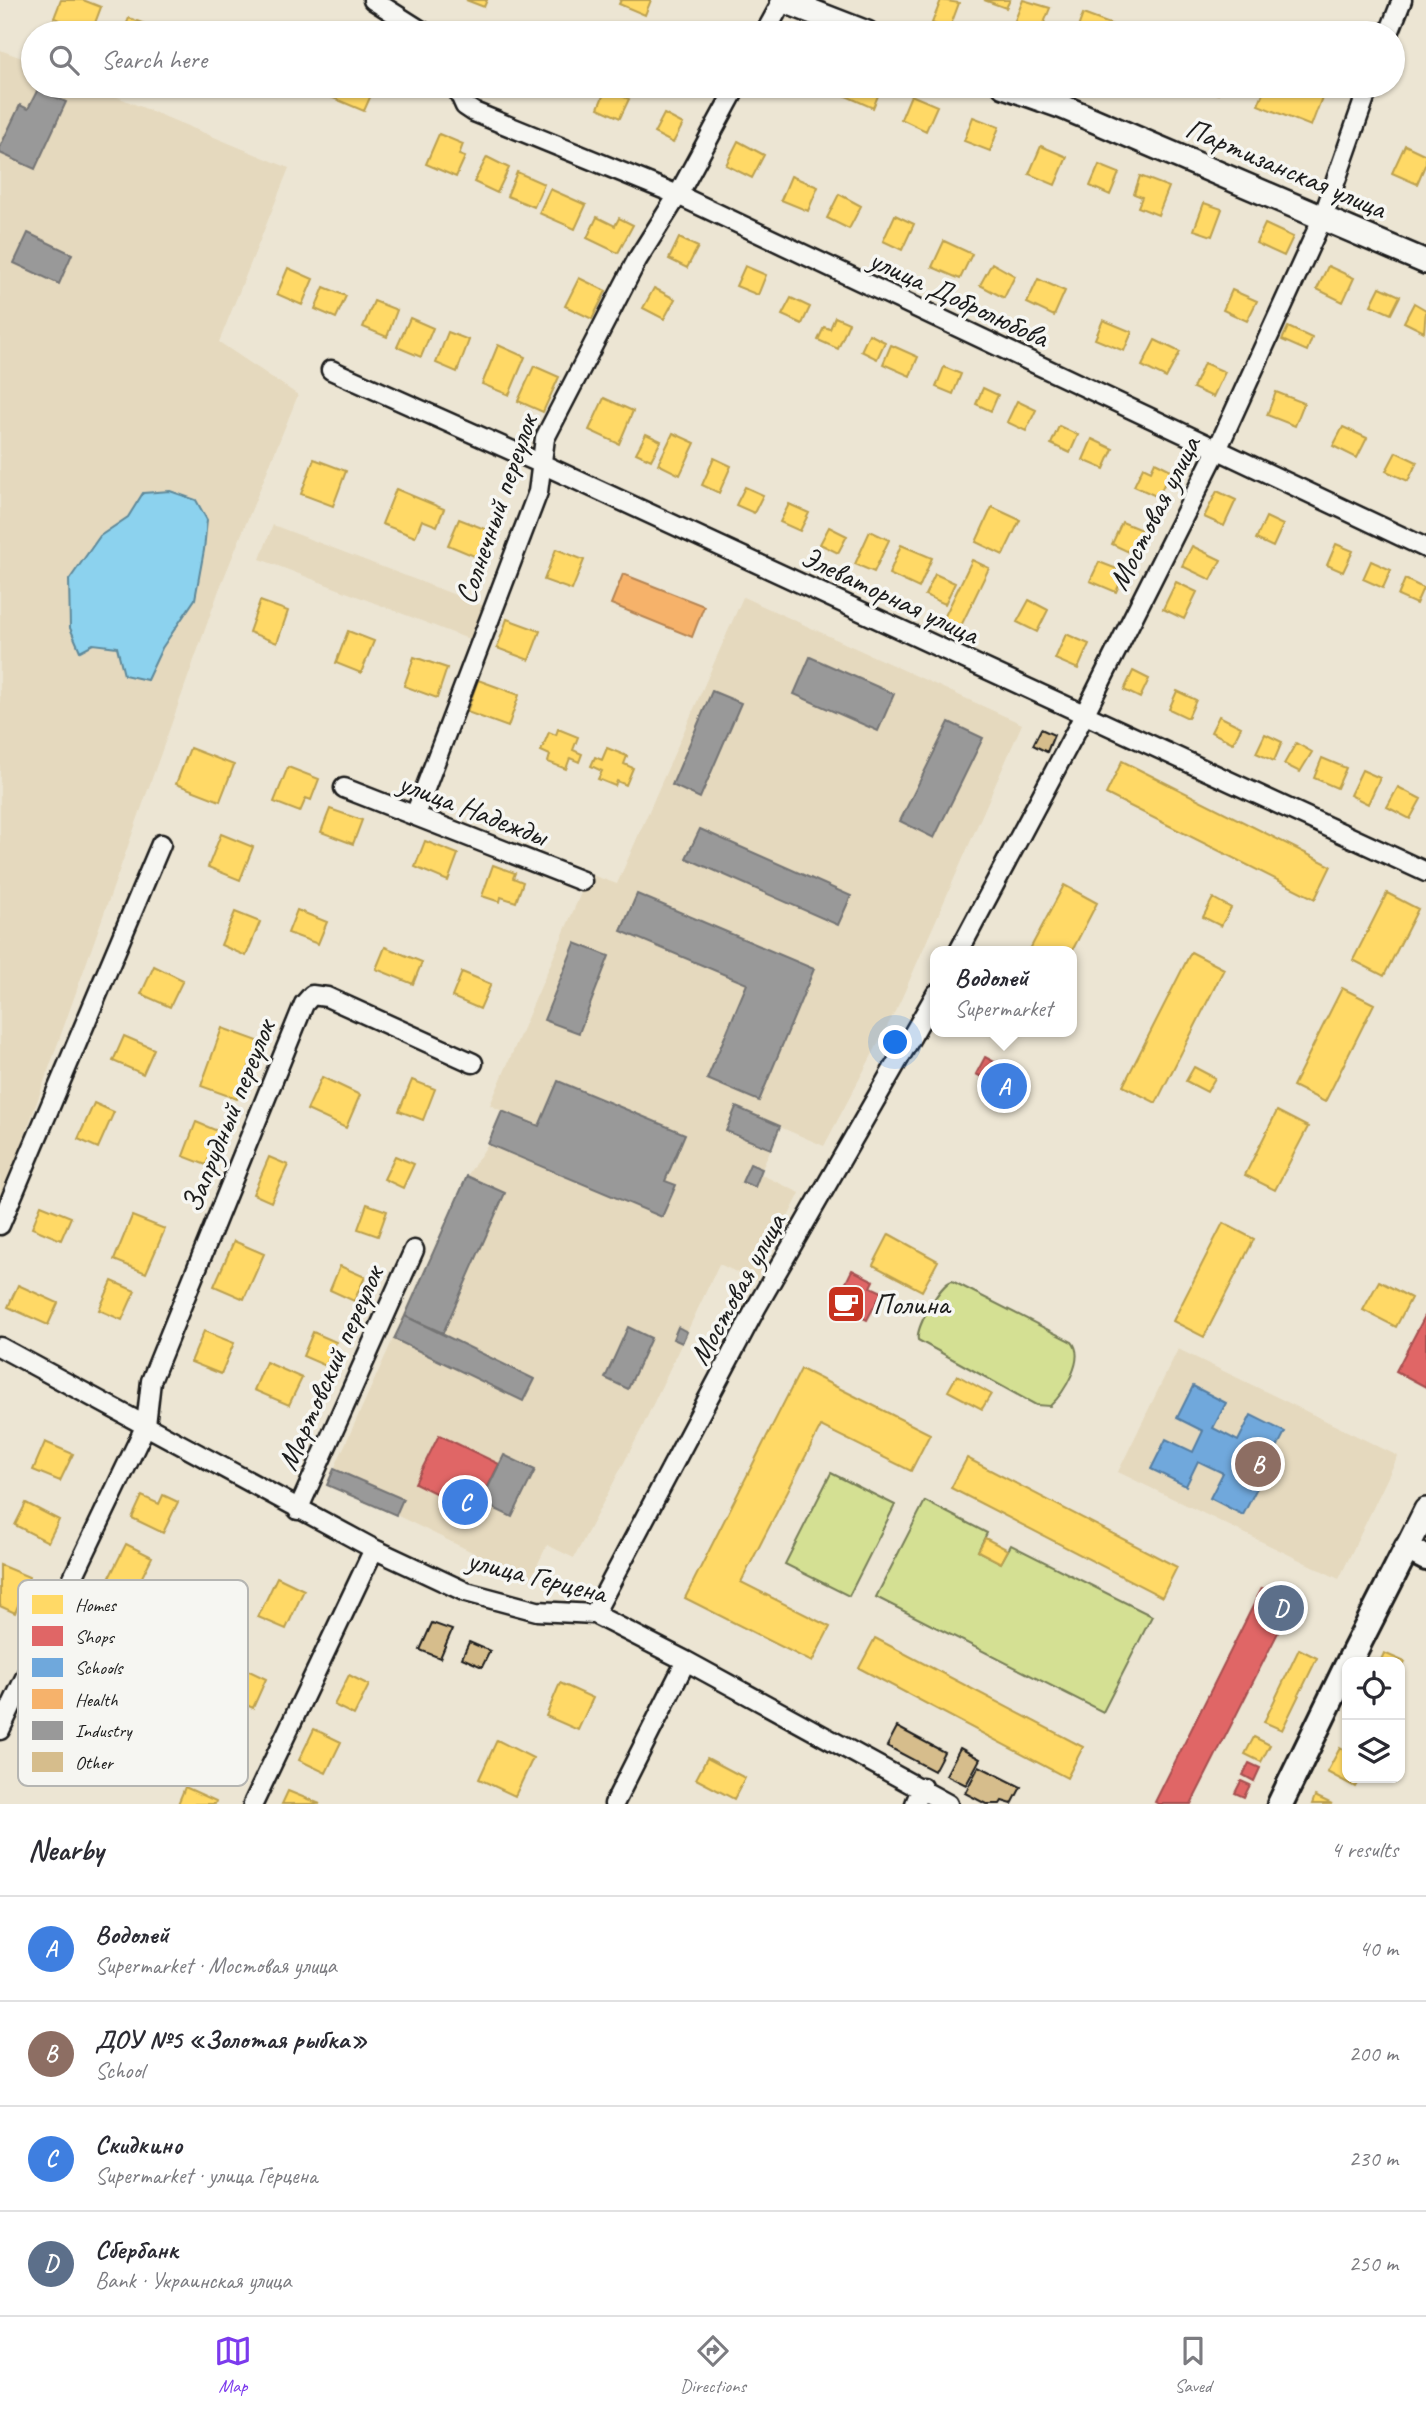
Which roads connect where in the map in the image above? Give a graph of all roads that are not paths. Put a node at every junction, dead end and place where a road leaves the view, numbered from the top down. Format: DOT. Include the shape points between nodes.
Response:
graph roads {
  1 [pos="373,0"];
  2 [pos="782,0"];
  3 [pos="1402,0"];
  4 [pos="406,21"];
  5 [pos="771,21"];
  6 [pos="835,21"];
  7 [pos="1394,21"];
  8 [pos="462,98"];
  9 [pos="731,98"];
  10 [pos="1033,98"];
  11 [pos="1365,98"];
  12 [pos="678,195"];
  13 [pos="1323,216"];
  14 [pos="1426,262"];
  15 [pos="331,370"];
  16 [pos="1216,452"];
  17 [pos="541,464"];
  18 [pos="1426,548"];
  19 [pos="1084,715"];
  20 [pos="344,788"];
  21 [pos="415,816"];
  22 [pos="161,844"];
  23 [pos="1426,872"];
  24 [pos="582,881"];
  25 [pos="962,946"];
  26 [pos="930,1004"];
  27 [pos="473,1063"];
  28 [pos="0,1225"];
  29 [pos="414,1250"];
  30 [pos="0,1348"];
  31 [pos="146,1425"];
  32 [pos="298,1510"];
  33 [pos="1426,1510"];
  34 [pos="373,1549"];
  35 [pos="1416,1553"];
  36 [pos="72,1580"];
  37 [pos="594,1614"];
  38 [pos="1352,1657"];
  39 [pos="686,1661"];
  40 [pos="1342,1676"];
  41 [pos="18,1692"];
  42 [pos="0,1730"];
  43 [pos="922,1787"];
  44 [pos="253,1804"];
  45 [pos="614,1804"];
  46 [pos="915,1804"];
  47 [pos="948,1804"];
  48 [pos="1280,1804"];
  1 -- 4 [label="street"];
  2 -- 5 [label="street"];
  2 -- 6 [label="street"];
  3 -- 7 [label="street"];
  8 -- 12 [label="street, улица Добролюбова" via="466,106"];
  9 -- 12 [label="street, Солнечный переулок"];
  10 -- 13 [label="street, Партизанская улица"];
  11 -- 13 [label="street, Мостовая улица"];
  12 -- 16 [label="street, улица Добролюбова"];
  12 -- 17 [label="street, Солнечный переулок" via="638,260 545,438"];
  13 -- 14 [label="street, Партизанская улица"];
  13 -- 16 [label="street, Мостовая улица"];
  15 -- 17 [label="street, Элеваторная улица"];
  16 -- 18 [label="street, улица Добролюбова"];
  16 -- 19 [label="street, Мостовая улица"];
  17 -- 19 [label="street, Элеваторная улица"];
  17 -- 21 [label="street, Солнечный переулок" via="538,492"];
  19 -- 23 [label="street, Элеваторная улица"];
  19 -- 25 [label="street, Мостовая улица"];
  20 -- 21 [label="street, улица Надежды"];
  21 -- 24 [label="street, улица Надежды"];
  22 -- 28 [label="street"];
  26 -- 37 [label="street, Мостовая улица" via="756,1308"];
  27 -- 31 [label="street, Запрудный переулок" via="327,997 312,995 304,1004 151,1381"];
  29 -- 32 [label="street, Мартовский переулок"];
  30 -- 31 [label="street, улица Герцена"];
  31 -- 32 [label="street, улица Герцена"];
  31 -- 36 [label="street"];
  32 -- 34 [label="street, улица Герцена"];
  33 -- 35 [label="street"];
  34 -- 37 [label="street, улица Герцена" via="466,1591 537,1611"];
  34 -- 44 [label="street"];
  35 -- 38 [label="main road"];
  37 -- 39 [label="street, улица Герцена"];
  39 -- 43 [label="street, улица Герцена"];
  39 -- 45 [label="street"];
  40 -- 48 [label="main road"];
  41 -- 42 [label="street"];
  43 -- 46 [label="street"];
  43 -- 47 [label="street, улица Герцена"];
}
